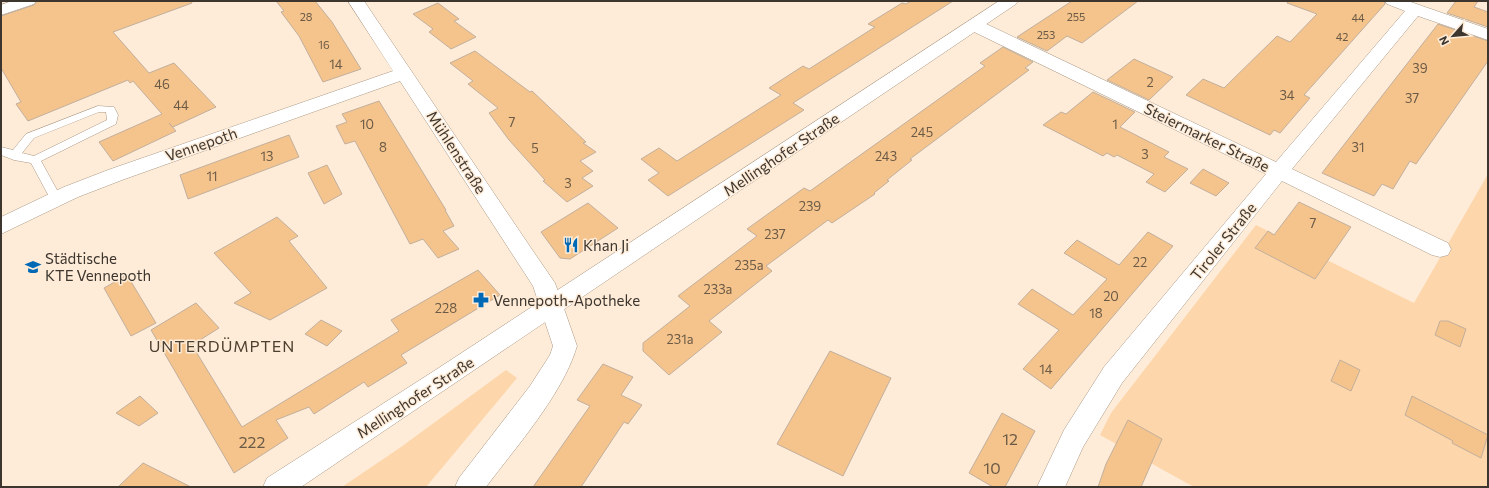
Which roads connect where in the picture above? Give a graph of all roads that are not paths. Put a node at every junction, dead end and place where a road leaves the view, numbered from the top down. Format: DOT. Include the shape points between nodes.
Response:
graph roads {
  1 [pos="28,1"];
  2 [pos="356,1"];
  3 [pos="1010,1"];
  4 [pos="1393,1"];
  5 [pos="1415,9"];
  6 [pos="1,10"];
  7 [pos="974,25"];
  8 [pos="1488,35"];
  9 [pos="405,73"];
  10 [pos="1,151"];
  11 [pos="14,156"];
  12 [pos="35,160"];
  13 [pos="1279,171"];
  14 [pos="56,199"];
  15 [pos="1,226"];
  16 [pos="1440,249"];
  17 [pos="552,307"];
  18 [pos="277,487"];
  19 [pos="468,487"];
  20 [pos="1051,487"];
  1 -- 6 [label="street"];
  2 -- 9 [label="street, Mühlenstraße"];
  3 -- 7 [label="street, Mellinghofer Straße"];
  4 -- 5 [label="street"];
  5 -- 8 [label="street"];
  5 -- 13 [label="street, Tiroler Straße"];
  7 -- 13 [label="street, Steiermarker Straße"];
  7 -- 17 [label="street, Mellinghofer Straße"];
  9 -- 14 [label="street, Vennepoth" via="115,175"];
  9 -- 17 [label="street, Mühlenstraße" via="544,283"];
  10 -- 11 [label="lane"];
  11 -- 12 [label="lane"];
  11 -- 12 [label="lane" via="30,136 98,108 110,109 113,115 112,122"];
  12 -- 14 [label="lane"];
  13 -- 16 [label="street, Steiermarker Straße"];
  13 -- 20 [label="street, Tiroler Straße" via="1113,375 1073,439"];
  14 -- 15 [label="street, Vennepoth"];
  17 -- 18 [label="street, Mellinghofer Straße"];
  17 -- 19 [label="street" via="565,346 562,359 548,382"];
}
